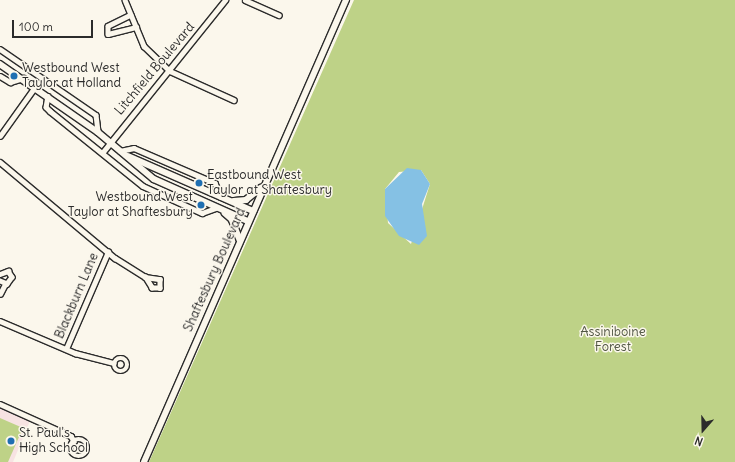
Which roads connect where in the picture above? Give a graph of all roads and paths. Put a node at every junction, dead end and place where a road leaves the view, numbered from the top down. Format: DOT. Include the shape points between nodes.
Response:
graph roads {
  1 [pos="125,0"];
  2 [pos="225,0"];
  3 [pos="245,0"];
  4 [pos="346,0"];
  5 [pos="131,15"];
  6 [pos="279,15"];
  7 [pos="136,27"];
  8 [pos="0,49"];
  9 [pos="0,64"];
  10 [pos="170,71"];
  11 [pos="0,76"];
  12 [pos="23,78"];
  13 [pos="35,87"];
  14 [pos="48,96"];
  15 [pos="234,100"];
  16 [pos="98,132"];
  17 [pos="0,136"];
  18 [pos="109,142"];
  19 [pos="120,151"];
  20 [pos="103,152"];
  21 [pos="125,156"];
  22 [pos="0,162"];
  23 [pos="266,182"];
  24 [pos="220,197"];
  25 [pos="228,200"];
  26 [pos="216,208"];
  27 [pos="223,211"];
  28 [pos="253,211"];
  29 [pos="248,221"];
  30 [pos="240,240"];
  31 [pos="108,252"];
  32 [pos="0,274"];
  33 [pos="145,277"];
  34 [pos="2,282"];
  35 [pos="0,294"];
  36 [pos="0,321"];
  37 [pos="66,350"];
  38 [pos="114,363"];
  39 [pos="0,404"];
  40 [pos="74,441"];
  41 [pos="144,462"];
  1 -- 5 [label="street"];
  2 -- 10 [label="street, Litchfield Boulevard"];
  3 -- 6 [label="street"];
  4 -- 23 [label="street, Shaftesbury Boulevard"];
  5 -- 7 [label="street"];
  5 -- 7 [label="street" via="108,26 108,34"];
  7 -- 10 [label="street" via="144,46"];
  8 -- 16 [label="street" via="96,116"];
  9 -- 12 [label="street"];
  10 -- 15 [label="street"];
  10 -- 18 [label="street, Litchfield Boulevard"];
  11 -- 12 [label="street" via="10,82"];
  12 -- 13 [label="street"];
  13 -- 14 [label="street"];
  13 -- 17 [label="street"];
  14 -- 16 [label="street"];
  14 -- 20 [label="street" via="46,108"];
  16 -- 18 [label="street"];
  18 -- 19 [label="street"];
  18 -- 20 [label="street, Litchfield Boulevard"];
  19 -- 21 [label="street"];
  19 -- 24 [label="street" via="134,148 215,183"];
  20 -- 26 [label="street" via="149,190 202,214"];
  21 -- 24 [label="street"];
  21 -- 26 [label="street" via="154,179"];
  22 -- 31 [label="street"];
  23 -- 25 [label="street" via="248,199"];
  23 -- 28 [label="street, Shaftesbury Boulevard"];
  24 -- 25 [label="street"];
  25 -- 28 [label="street"];
  26 -- 27 [label="street"];
  27 -- 29 [label="street"];
  27 -- 30 [label="street" via="232,219"];
  28 -- 29 [label="street, Shaftesbury Boulevard"];
  29 -- 30 [label="street, Shaftesbury Boulevard"];
  30 -- 41 [label="street, Shaftesbury Boulevard"];
  31 -- 33 [label="street"];
  31 -- 37 [label="street, Blackburn Lane"];
  32 -- 34 [label="street" via="5,271 11,274 11,281"];
  34 -- 35 [label="street"];
  36 -- 37 [label="street"];
  37 -- 38 [label="street"];
  39 -- 40 [label="street" via="71,436"];
  40 -- 40 [label="street" via="70,448 72,454 77,457 86,455 86,442"];
}
